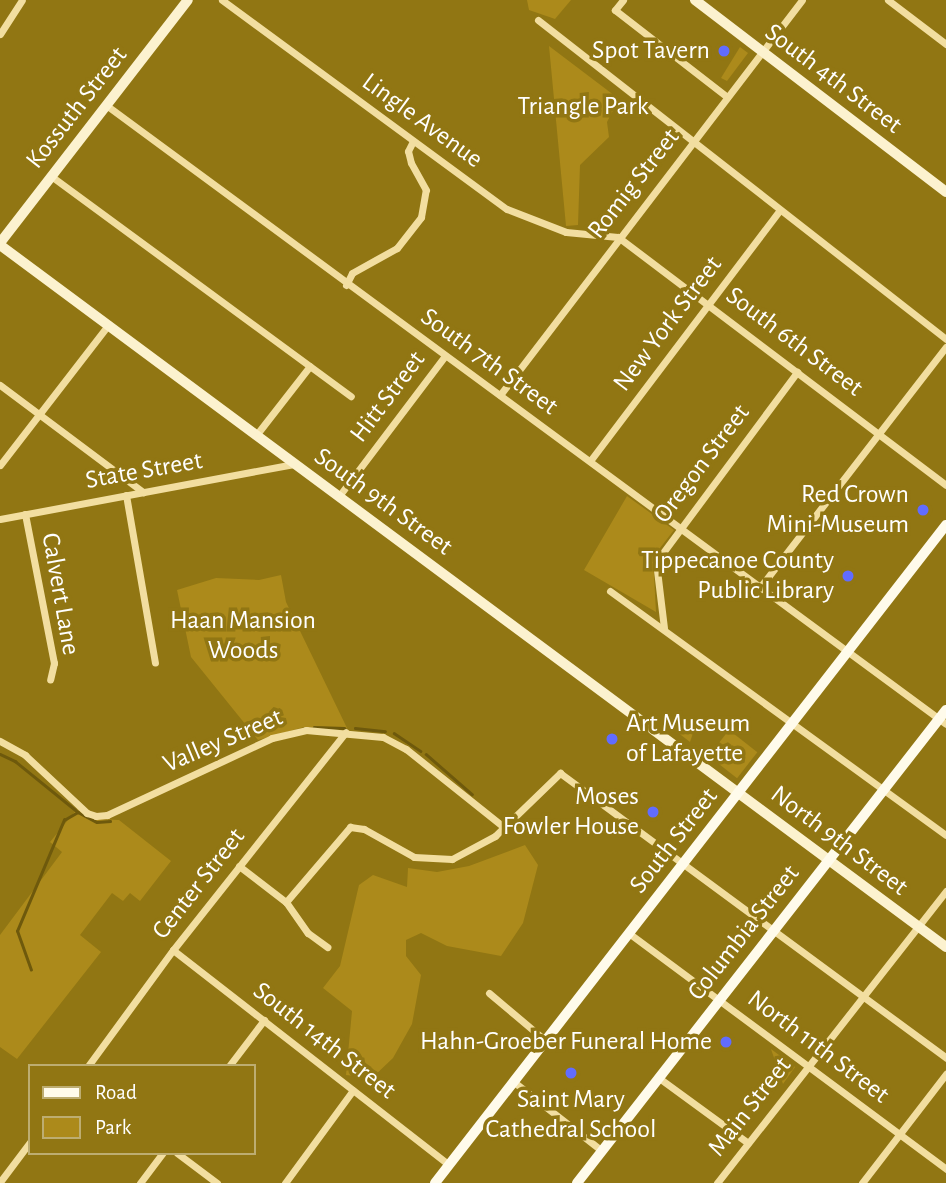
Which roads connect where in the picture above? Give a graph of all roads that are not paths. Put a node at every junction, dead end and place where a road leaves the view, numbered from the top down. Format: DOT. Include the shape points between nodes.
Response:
graph roads {
  1 [pos="22,0"];
  2 [pos="188,0"];
  3 [pos="222,0"];
  4 [pos="623,0"];
  5 [pos="695,0"];
  6 [pos="802,0"];
  7 [pos="888,0"];
  8 [pos="907,0"];
  9 [pos="900,9"];
  10 [pos="538,20"];
  11 [pos="0,34"];
  12 [pos="946,44"];
  13 [pos="763,52"];
  14 [pos="727,97"];
  15 [pos="106,104"];
  16 [pos="413,141"];
  17 [pos="694,143"];
  18 [pos="51,176"];
  19 [pos="946,192"];
  20 [pos="779,211"];
  21 [pos="617,237"];
  22 [pos="0,244"];
  23 [pos="346,285"];
  24 [pos="710,304"];
  25 [pos="109,324"];
  26 [pos="946,339"];
  27 [pos="946,347"];
  28 [pos="445,356"];
  29 [pos="310,366"];
  30 [pos="797,372"];
  31 [pos="0,385"];
  32 [pos="500,395"];
  33 [pos="351,396"];
  34 [pos="40,414"];
  35 [pos="879,433"];
  36 [pos="257,435"];
  37 [pos="590,461"];
  38 [pos="295,464"];
  39 [pos="0,465"];
  40 [pos="946,485"];
  41 [pos="143,492"];
  42 [pos="126,495"];
  43 [pos="338,496"];
  44 [pos="25,514"];
  45 [pos="0,519"];
  46 [pos="946,525"];
  47 [pos="680,528"];
  48 [pos="761,586"];
  49 [pos="610,591"];
  50 [pos="664,628"];
  51 [pos="851,651"];
  52 [pos="155,663"];
  53 [pos="50,680"];
  54 [pos="944,718"];
  55 [pos="796,722"];
  56 [pos="346,732"];
  57 [pos="0,741"];
  58 [pos="885,789"];
  59 [pos="740,793"];
  60 [pos="505,828"];
  61 [pos="946,835"];
  62 [pos="830,860"];
  63 [pos="686,862"];
  64 [pos="239,866"];
  65 [pos="946,891"];
  66 [pos="286,902"];
  67 [pos="918,926"];
  68 [pos="775,930"];
  69 [pos="630,934"];
  70 [pos="327,947"];
  71 [pos="946,947"];
  72 [pos="173,950"];
  73 [pos="489,993"];
  74 [pos="864,996"];
  75 [pos="720,1000"];
  76 [pos="264,1020"];
  77 [pos="546,1041"];
  78 [pos="946,1058"];
  79 [pos="89,1064"];
  80 [pos="231,1064"];
  81 [pos="808,1065"];
  82 [pos="946,1074"];
  83 [pos="659,1078"];
  84 [pos="514,1082"];
  85 [pos="353,1090"];
  86 [pos="900,1134"];
  87 [pos="748,1143"];
  88 [pos="28,1145"];
  89 [pos="602,1151"];
  90 [pos="161,1155"];
  91 [pos="180,1155"];
  92 [pos="449,1165"];
  93 [pos="946,1169"];
  94 [pos="0,1182"];
  95 [pos="140,1183"];
  96 [pos="216,1183"];
  97 [pos="285,1183"];
  98 [pos="435,1183"];
  99 [pos="577,1183"];
  100 [pos="717,1183"];
  101 [pos="862,1183"];
  1 -- 11 [label="street"];
  2 -- 15 [label="street, Kossuth Street"];
  3 -- 16 [label="street, Lingle Avenue"];
  4 -- 14 [label="street" via="615,10"];
  5 -- 13 [label="street, South 4th Street"];
  6 -- 13 [label="street, Romig Street"];
  7 -- 9 [label="street"];
  8 -- 9 [label="street"];
  9 -- 12 [label="street"];
  10 -- 17 [label="street"];
  13 -- 14 [label="street, Romig Street"];
  13 -- 19 [label="street, South 4th Street"];
  14 -- 17 [label="street, Romig Street"];
  15 -- 18 [label="street, Kossuth Street"];
  15 -- 23 [label="street, South 7th Street"];
  16 -- 21 [label="street, Lingle Avenue" via="508,209 541,226"];
  16 -- 23 [label="street" via="408,151 411,163 426,190 421,217 397,248 352,273"];
  17 -- 20 [label="street"];
  17 -- 21 [label="street, Romig Street"];
  18 -- 22 [label="street, Kossuth Street"];
  18 -- 29 [label="street"];
  20 -- 24 [label="street, New York Street"];
  20 -- 26 [label="street"];
  21 -- 24 [label="street, South 6th Street"];
  21 -- 32 [label="street, Romig Street"];
  22 -- 25 [label="street, South 9th Street"];
  23 -- 28 [label="street, South 7th Street"];
  24 -- 30 [label="street, South 6th Street"];
  24 -- 37 [label="street, New York Street"];
  25 -- 34 [label="street"];
  25 -- 36 [label="street, South 9th Street"];
  27 -- 35 [label="street"];
  28 -- 32 [label="street, South 7th Street"];
  28 -- 43 [label="street, Hitt Street"];
  29 -- 33 [label="street"];
  29 -- 36 [label="street"];
  30 -- 35 [label="street, South 6th Street"];
  30 -- 47 [label="street, Oregon Street"];
  31 -- 34 [label="street"];
  32 -- 37 [label="street, South 7th Street"];
  34 -- 39 [label="street"];
  34 -- 41 [label="street"];
  35 -- 40 [label="street, South 6th Street"];
  35 -- 48 [label="street"];
  36 -- 38 [label="street, South 9th Street"];
  37 -- 47 [label="street, South 7th Street"];
  38 -- 41 [label="street, State Street"];
  38 -- 43 [label="street, South 9th Street"];
  41 -- 42 [label="street, State Street"];
  42 -- 44 [label="street, State Street"];
  42 -- 52 [label="street"];
  43 -- 59 [label="street, South 9th Street"];
  44 -- 45 [label="street, State Street"];
  44 -- 53 [label="street, Calvert Lane" via="54,663"];
  46 -- 51 [label="main road, South Street"];
  47 -- 48 [label="street, South 7th Street"];
  47 -- 50 [label="street, Oregon Street" via="656,562"];
  48 -- 51 [label="street, South 7th Street"];
  49 -- 50 [label="street"];
  50 -- 55 [label="street"];
  51 -- 54 [label="street, South 7th Street"];
  51 -- 55 [label="main road, South Street"];
  54 -- 58 [label="main road, Columbia Street"];
  55 -- 58 [label="street"];
  55 -- 59 [label="main road, South Street"];
  56 -- 57 [label="street, Valley Street" via="306,730 272,738 107,815 96,816 87,813 25,755"];
  56 -- 60 [label="street, Valley Street" via="383,737 406,748"];
  56 -- 64 [label="street, Center Street"];
  58 -- 61 [label="street"];
  58 -- 62 [label="main road, Columbia Street"];
  59 -- 62 [label="street, North 9th Street"];
  59 -- 63 [label="main road, South Street"];
  60 -- 63 [label="street" via="560,773"];
  60 -- 66 [label="street" via="481,847 436,861 414,857 365,829 350,827"];
  62 -- 67 [label="street, North 9th Street"];
  62 -- 68 [label="main road, Columbia Street"];
  63 -- 68 [label="street"];
  63 -- 69 [label="main road, South Street"];
  64 -- 66 [label="street"];
  64 -- 72 [label="street, Center Street"];
  65 -- 67 [label="street, Main Street"];
  66 -- 70 [label="street" via="308,933"];
  67 -- 71 [label="street, North 9th Street"];
  67 -- 74 [label="street, Main Street"];
  68 -- 74 [label="street"];
  68 -- 75 [label="main road, Columbia Street"];
  69 -- 75 [label="street, North 11th Street"];
  69 -- 77 [label="main road, South Street"];
  72 -- 76 [label="street, South 14th Street"];
  72 -- 79 [label="street, Center Street"];
  73 -- 77 [label="street"];
  74 -- 78 [label="street"];
  74 -- 81 [label="street, Main Street"];
  75 -- 81 [label="street, North 11th Street"];
  75 -- 83 [label="main road, Columbia Street"];
  76 -- 80 [label="street"];
  76 -- 85 [label="street, South 14th Street"];
  77 -- 84 [label="main road, South Street"];
  81 -- 86 [label="street, North 11th Street"];
  81 -- 87 [label="street, Main Street"];
  82 -- 86 [label="street"];
  83 -- 87 [label="street"];
  83 -- 89 [label="main road, Columbia Street"];
  84 -- 89 [label="street"];
  84 -- 92 [label="main road, South Street"];
  85 -- 92 [label="street, South 14th Street"];
  85 -- 97 [label="street"];
  86 -- 93 [label="street, North 11th Street"];
  86 -- 101 [label="street"];
  87 -- 100 [label="street, Main Street"];
  88 -- 94 [label="street"];
  89 -- 99 [label="main road, Columbia Street"];
  90 -- 95 [label="street"];
  91 -- 96 [label="street"];
  92 -- 98 [label="main road, South Street"];
}
